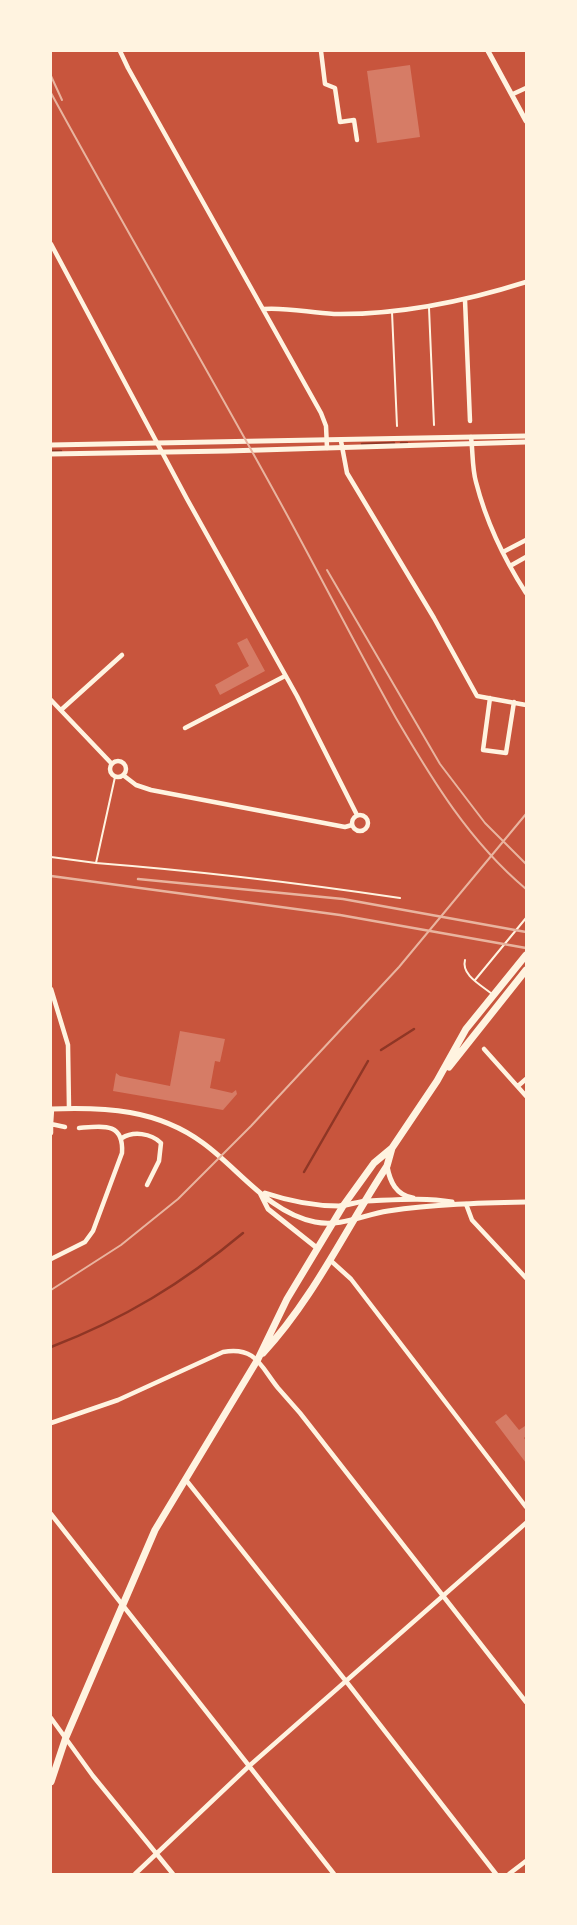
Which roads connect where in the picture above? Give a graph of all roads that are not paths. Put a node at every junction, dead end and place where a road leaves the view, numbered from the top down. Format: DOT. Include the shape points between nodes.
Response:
graph roads {
  1 [pos="120,51"];
  2 [pos="321,51"];
  3 [pos="488,51"];
  4 [pos="526,88"];
  5 [pos="513,94"];
  6 [pos="526,121"];
  7 [pos="357,140"];
  8 [pos="51,244"];
  9 [pos="526,282"];
  10 [pos="465,300"];
  11 [pos="429,308"];
  12 [pos="263,309"];
  13 [pos="392,312"];
  14 [pos="470,421"];
  15 [pos="434,425"];
  16 [pos="397,426"];
  17 [pos="526,436"];
  18 [pos="327,441"];
  19 [pos="341,441"];
  20 [pos="472,441"];
  21 [pos="526,442"];
  22 [pos="158,444"];
  23 [pos="51,445"];
  24 [pos="341,448"];
  25 [pos="327,449"];
  26 [pos="163,453"];
  27 [pos="51,454"];
  28 [pos="526,540"];
  29 [pos="503,552"];
  30 [pos="526,557"];
  31 [pos="510,566"];
  32 [pos="526,593"];
  33 [pos="122,655"];
  34 [pos="285,676"];
  35 [pos="490,698"];
  36 [pos="51,700"];
  37 [pos="514,702"];
  38 [pos="526,705"];
  39 [pos="61,710"];
  40 [pos="186,728"];
  41 [pos="112,764"];
  42 [pos="123,775"];
  43 [pos="115,777"];
  44 [pos="358,815"];
  45 [pos="352,825"];
  46 [pos="51,857"];
  47 [pos="96,863"];
  48 [pos="400,898"];
  49 [pos="526,918"];
  50 [pos="526,955"];
  51 [pos="465,960"];
  52 [pos="526,970"];
  53 [pos="475,980"];
  54 [pos="51,989"];
  55 [pos="493,995"];
  56 [pos="501,1002"];
  57 [pos="484,1049"];
  58 [pos="526,1079"];
  59 [pos="437,1081"];
  60 [pos="518,1086"];
  61 [pos="526,1096"];
  62 [pos="69,1108"];
  63 [pos="51,1109"];
  64 [pos="51,1124"];
  65 [pos="65,1127"];
  66 [pos="79,1128"];
  67 [pos="51,1133"];
  68 [pos="122,1138"];
  69 [pos="392,1148"];
  70 [pos="387,1166"];
  71 [pos="148,1185"];
  72 [pos="259,1190"];
  73 [pos="427,1200"];
  74 [pos="364,1201"];
  75 [pos="526,1202"];
  76 [pos="462,1204"];
  77 [pos="343,1206"];
  78 [pos="354,1221"];
  79 [pos="331,1224"];
  80 [pos="317,1248"];
  81 [pos="51,1259"];
  82 [pos="330,1260"];
  83 [pos="526,1279"];
  84 [pos="258,1359"];
  85 [pos="51,1423"];
  86 [pos="185,1480"];
  87 [pos="526,1507"];
  88 [pos="51,1514"];
  89 [pos="526,1523"];
  90 [pos="442,1595"];
  91 [pos="122,1605"];
  92 [pos="345,1680"];
  93 [pos="526,1702"];
  94 [pos="51,1718"];
  95 [pos="66,1737"];
  96 [pos="248,1767"];
  97 [pos="51,1782"];
  98 [pos="156,1853"];
  99 [pos="526,1861"];
  100 [pos="135,1874"];
  101 [pos="173,1874"];
  102 [pos="334,1874"];
  103 [pos="496,1874"];
  104 [pos="509,1874"];
  1 -- 12 [label="street"];
  2 -- 7 [label="street" via="325,84 335,88 340,122 354,120"];
  3 -- 5 [label="street"];
  4 -- 5 [label="street"];
  5 -- 6 [label="street"];
  8 -- 22 [label="street"];
  9 -- 10 [label="street"];
  10 -- 11 [label="street"];
  10 -- 14 [label="street"];
  11 -- 13 [label="street"];
  11 -- 15 [label="lane"];
  12 -- 13 [label="street"];
  12 -- 18 [label="street" via="321,414"];
  13 -- 16 [label="lane"];
  17 -- 20 [label="street"];
  18 -- 19 [label="street"];
  18 -- 22 [label="street"];
  18 -- 25 [label="street"];
  19 -- 20 [label="street"];
  19 -- 24 [label="street"];
  20 -- 21 [label="street"];
  20 -- 24 [label="street"];
  20 -- 29 [label="street" via="475,479"];
  22 -- 23 [label="street"];
  22 -- 26 [label="street"];
  24 -- 25 [label="street"];
  24 -- 35 [label="street" via="347,473 477,696"];
  25 -- 26 [label="street"];
  26 -- 27 [label="street"];
  26 -- 34 [label="street"];
  28 -- 29 [label="street"];
  29 -- 31 [label="street"];
  30 -- 31 [label="street"];
  31 -- 32 [label="street"];
  33 -- 39 [label="street"];
  34 -- 40 [label="street"];
  34 -- 44 [label="street"];
  35 -- 37 [label="street"];
  35 -- 37 [label="street" via="484,750 506,753"];
  36 -- 39 [label="street"];
  37 -- 38 [label="street"];
  39 -- 41 [label="street"];
  41 -- 42 [label="street" via="123,764"];
  41 -- 43 [label="street"];
  42 -- 43 [label="street"];
  42 -- 45 [label="street" via="151,790"];
  43 -- 47 [label="lane"];
  44 -- 45 [label="street"];
  44 -- 45 [label="street" via="367,818 368,827 358,831"];
  46 -- 47 [label="lane"];
  47 -- 48 [label="lane" via="311,884"];
  49 -- 53 [label="lane"];
  50 -- 55 [label="main road"];
  51 -- 53 [label="lane" via="464,969"];
  52 -- 56 [label="main road"];
  53 -- 55 [label="lane"];
  54 -- 62 [label="street" via="68,1045"];
  55 -- 56 [label="main road"];
  55 -- 59 [label="main road" via="466,1029"];
  56 -- 59 [label="main road"];
  57 -- 60 [label="street"];
  58 -- 60 [label="street"];
  59 -- 69 [label="main road"];
  60 -- 61 [label="street"];
  62 -- 63 [label="street"];
  62 -- 72 [label="street" via="102,1107 160,1119 205,1143"];
  63 -- 64 [label="street"];
  64 -- 65 [label="street"];
  64 -- 67 [label="street"];
  66 -- 68 [label="street" via="110,1128"];
  68 -- 71 [label="street" via="137,1134 161,1143"];
  68 -- 81 [label="street" via="116,1175 93,1231 85,1242"];
  69 -- 70 [label="main road"];
  69 -- 77 [label="main road" via="374,1163"];
  70 -- 73 [label="street" via="394,1187 404,1196"];
  70 -- 74 [label="main road"];
  72 -- 77 [label="street" via="304,1204"];
  72 -- 79 [label="street" via="301,1217"];
  72 -- 80 [label="street" via="268,1209"];
  73 -- 74 [label="street"];
  73 -- 76 [label="street"];
  74 -- 77 [label="street"];
  74 -- 78 [label="main road"];
  75 -- 76 [label="street"];
  76 -- 78 [label="street" via="386,1212"];
  76 -- 83 [label="street"];
  77 -- 79 [label="main road"];
  78 -- 79 [label="street"];
  78 -- 82 [label="main road"];
  79 -- 80 [label="main road"];
  80 -- 82 [label="main road"];
  80 -- 84 [label="main road"];
  82 -- 84 [label="main road"];
  82 -- 87 [label="street" via="351,1279"];
  84 -- 85 [label="street" via="239,1350 223,1352 118,1400"];
  84 -- 86 [label="main road"];
  84 -- 90 [label="street"];
  86 -- 91 [label="main road" via="155,1530"];
  86 -- 92 [label="street"];
  88 -- 91 [label="street"];
  89 -- 90 [label="street"];
  90 -- 92 [label="street"];
  90 -- 93 [label="street"];
  91 -- 95 [label="main road"];
  91 -- 96 [label="street"];
  92 -- 96 [label="street"];
  92 -- 103 [label="street"];
  94 -- 95 [label="street"];
  95 -- 97 [label="main road"];
  95 -- 98 [label="street"];
  96 -- 98 [label="street"];
  96 -- 102 [label="street"];
  98 -- 100 [label="street"];
  98 -- 101 [label="street"];
  99 -- 104 [label="street"];
}
